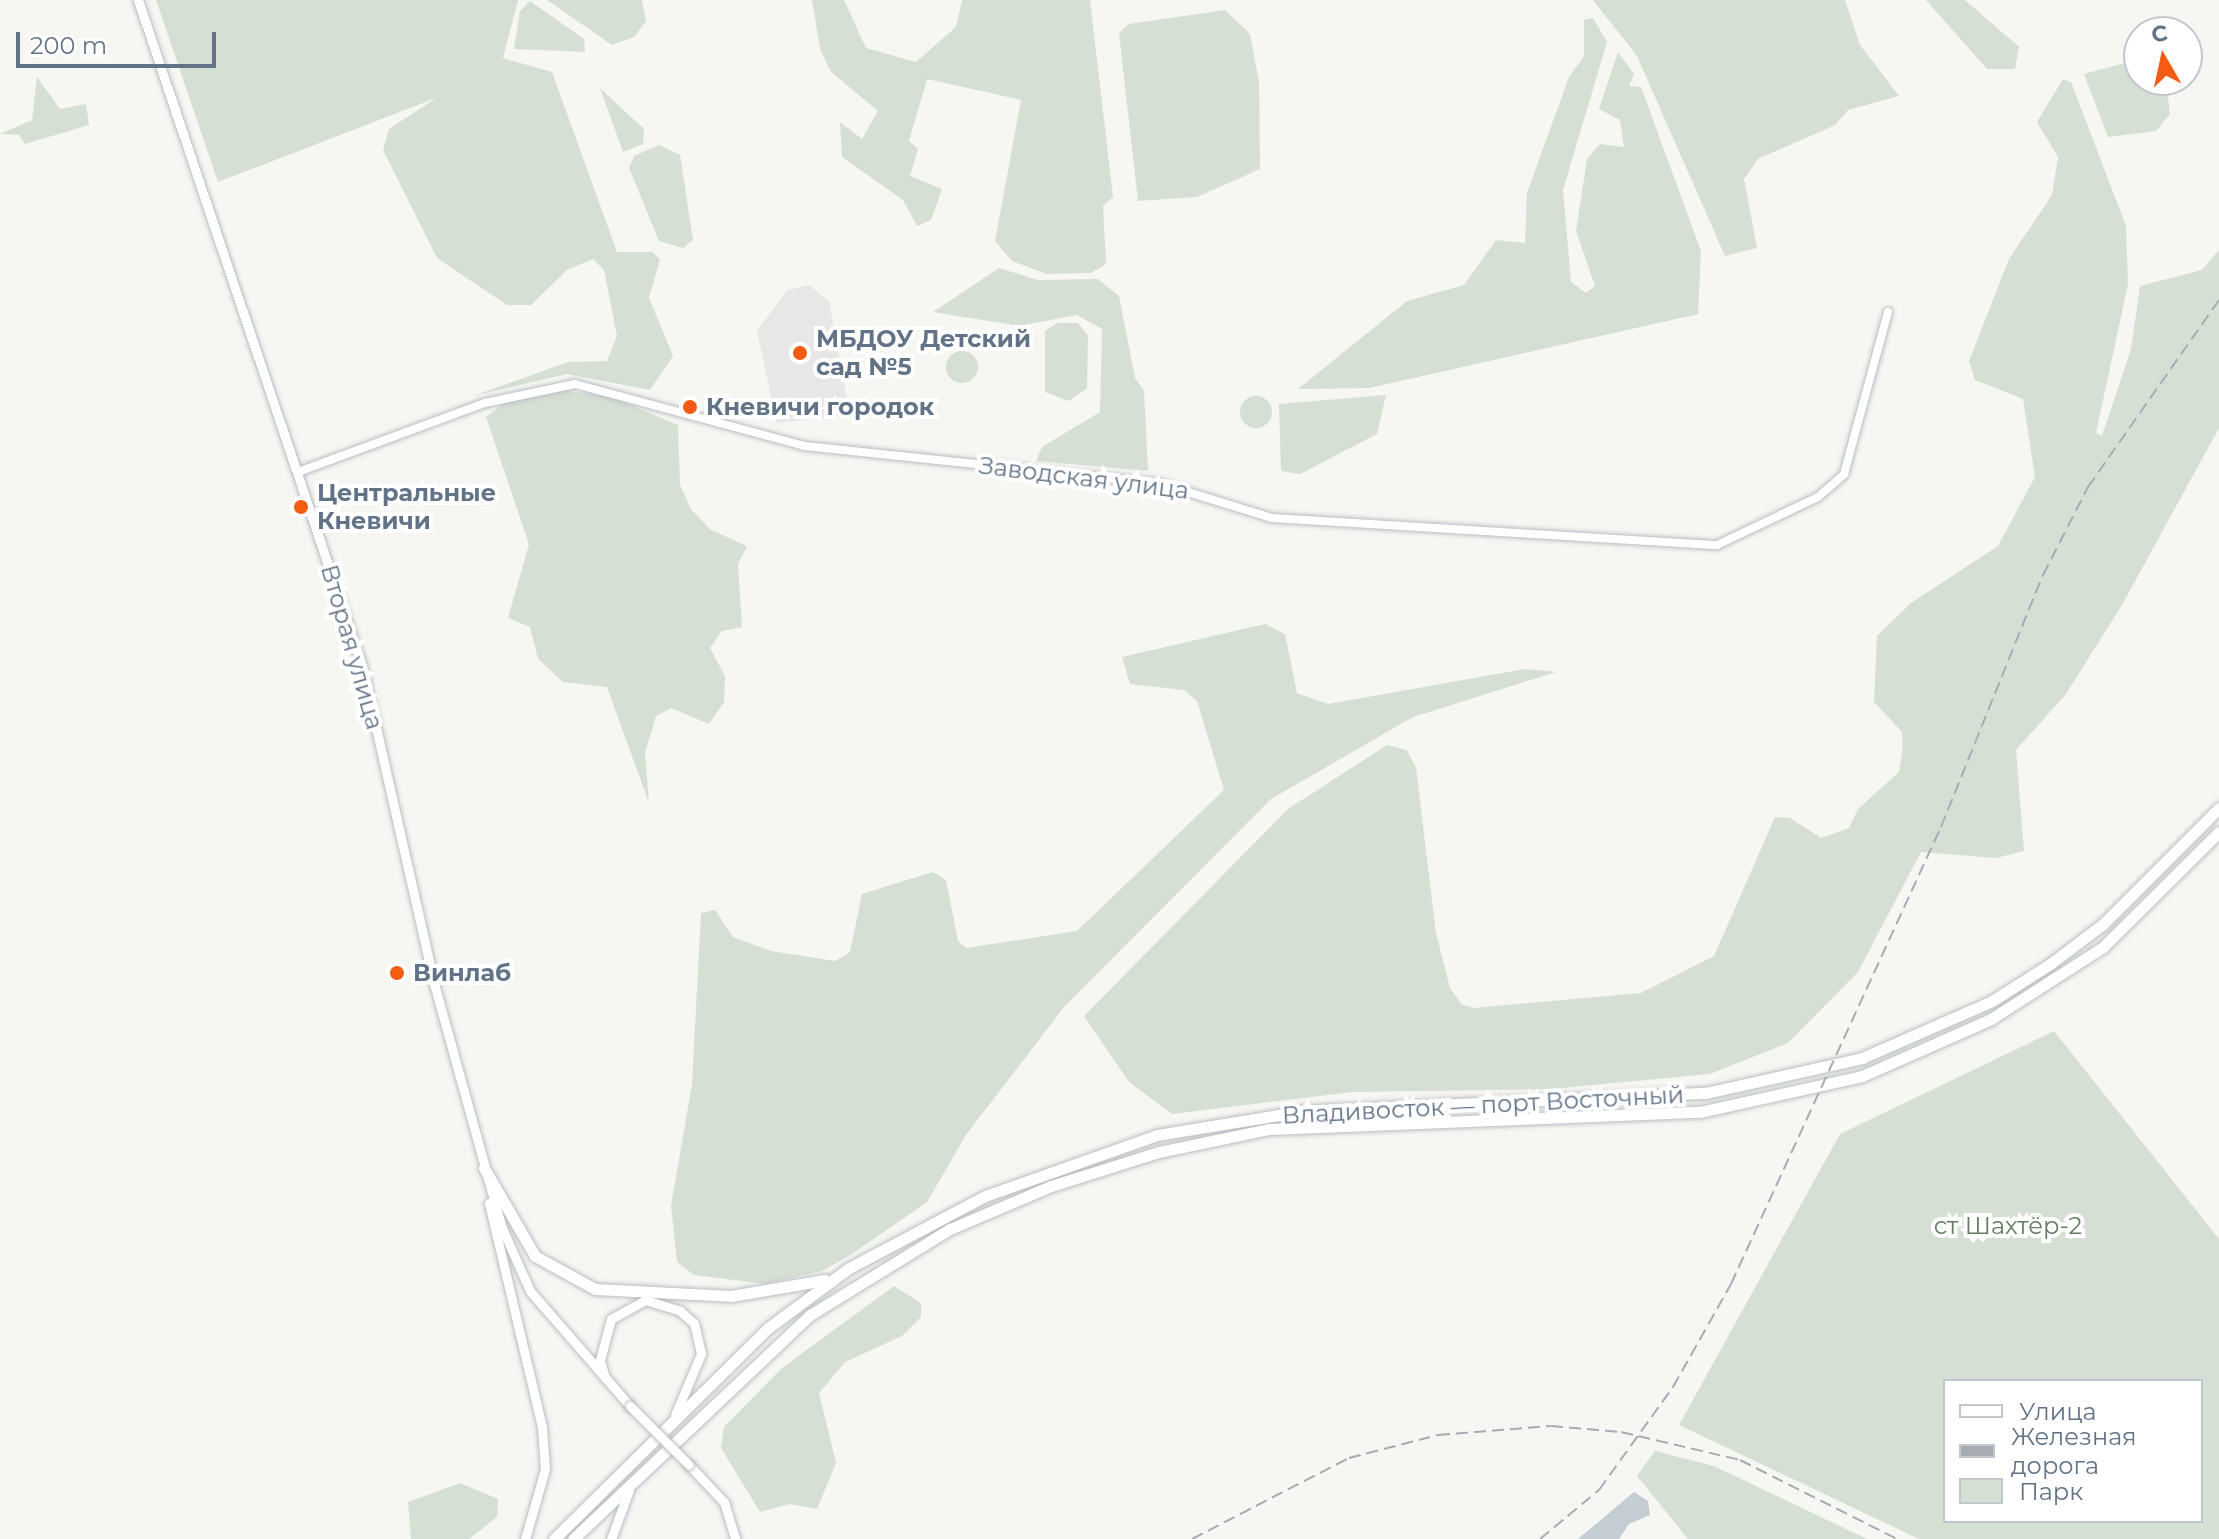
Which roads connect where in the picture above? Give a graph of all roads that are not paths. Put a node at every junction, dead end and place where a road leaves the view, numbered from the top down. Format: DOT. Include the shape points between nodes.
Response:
graph roads {
  1 [pos="138,0"];
  2 [pos="1888,312"];
  3 [pos="298,472"];
  4 [pos="2219,808"];
  5 [pos="2219,832"];
  6 [pos="484,1168"];
  7 [pos="833,1278"];
  8 [pos="606,1381"];
  9 [pos="675,1415"];
  10 [pos="640,1471"];
  11 [pos="525,1539"];
  12 [pos="554,1539"];
  13 [pos="573,1539"];
  14 [pos="611,1539"];
  15 [pos="735,1539"];
  1 -- 3 [label="main road, Вторая улица"];
  2 -- 3 [label="street, Заводская улица" via="1844,474 1818,497 1717,545 1272,518 1159,483 804,446 575,384 485,403"];
  3 -- 6 [label="main road, Вторая улица" via="362,666"];
  4 -- 7 [label="highway, Владивосток — порт Восточный" via="2103,924 2050,964 1967,1013 1862,1058 1706,1093 1304,1111 1157,1135 985,1196"];
  5 -- 10 [label="highway, Владивосток — порт Восточный" via="2091,955 1991,1019 1862,1076 1700,1112 1269,1129 1159,1152 1051,1186 950,1229 847,1287"];
  6 -- 7 [label="highway" via="535,1256 595,1289 731,1296"];
  6 -- 8 [label="main road" via="530,1291"];
  6 -- 11 [label="main road" via="542,1427 545,1469"];
  7 -- 9 [label="highway, Владивосток — порт Восточный"];
  8 -- 9 [label="main road" via="600,1360 611,1319 645,1300 680,1311 694,1323 701,1354"];
  8 -- 15 [label="main road, bridge" via="724,1502"];
  9 -- 12 [label="highway, Владивосток — порт Восточный"];
  10 -- 13 [label="highway, Владивосток — порт Восточный"];
  10 -- 14 [label="main road"];
}
